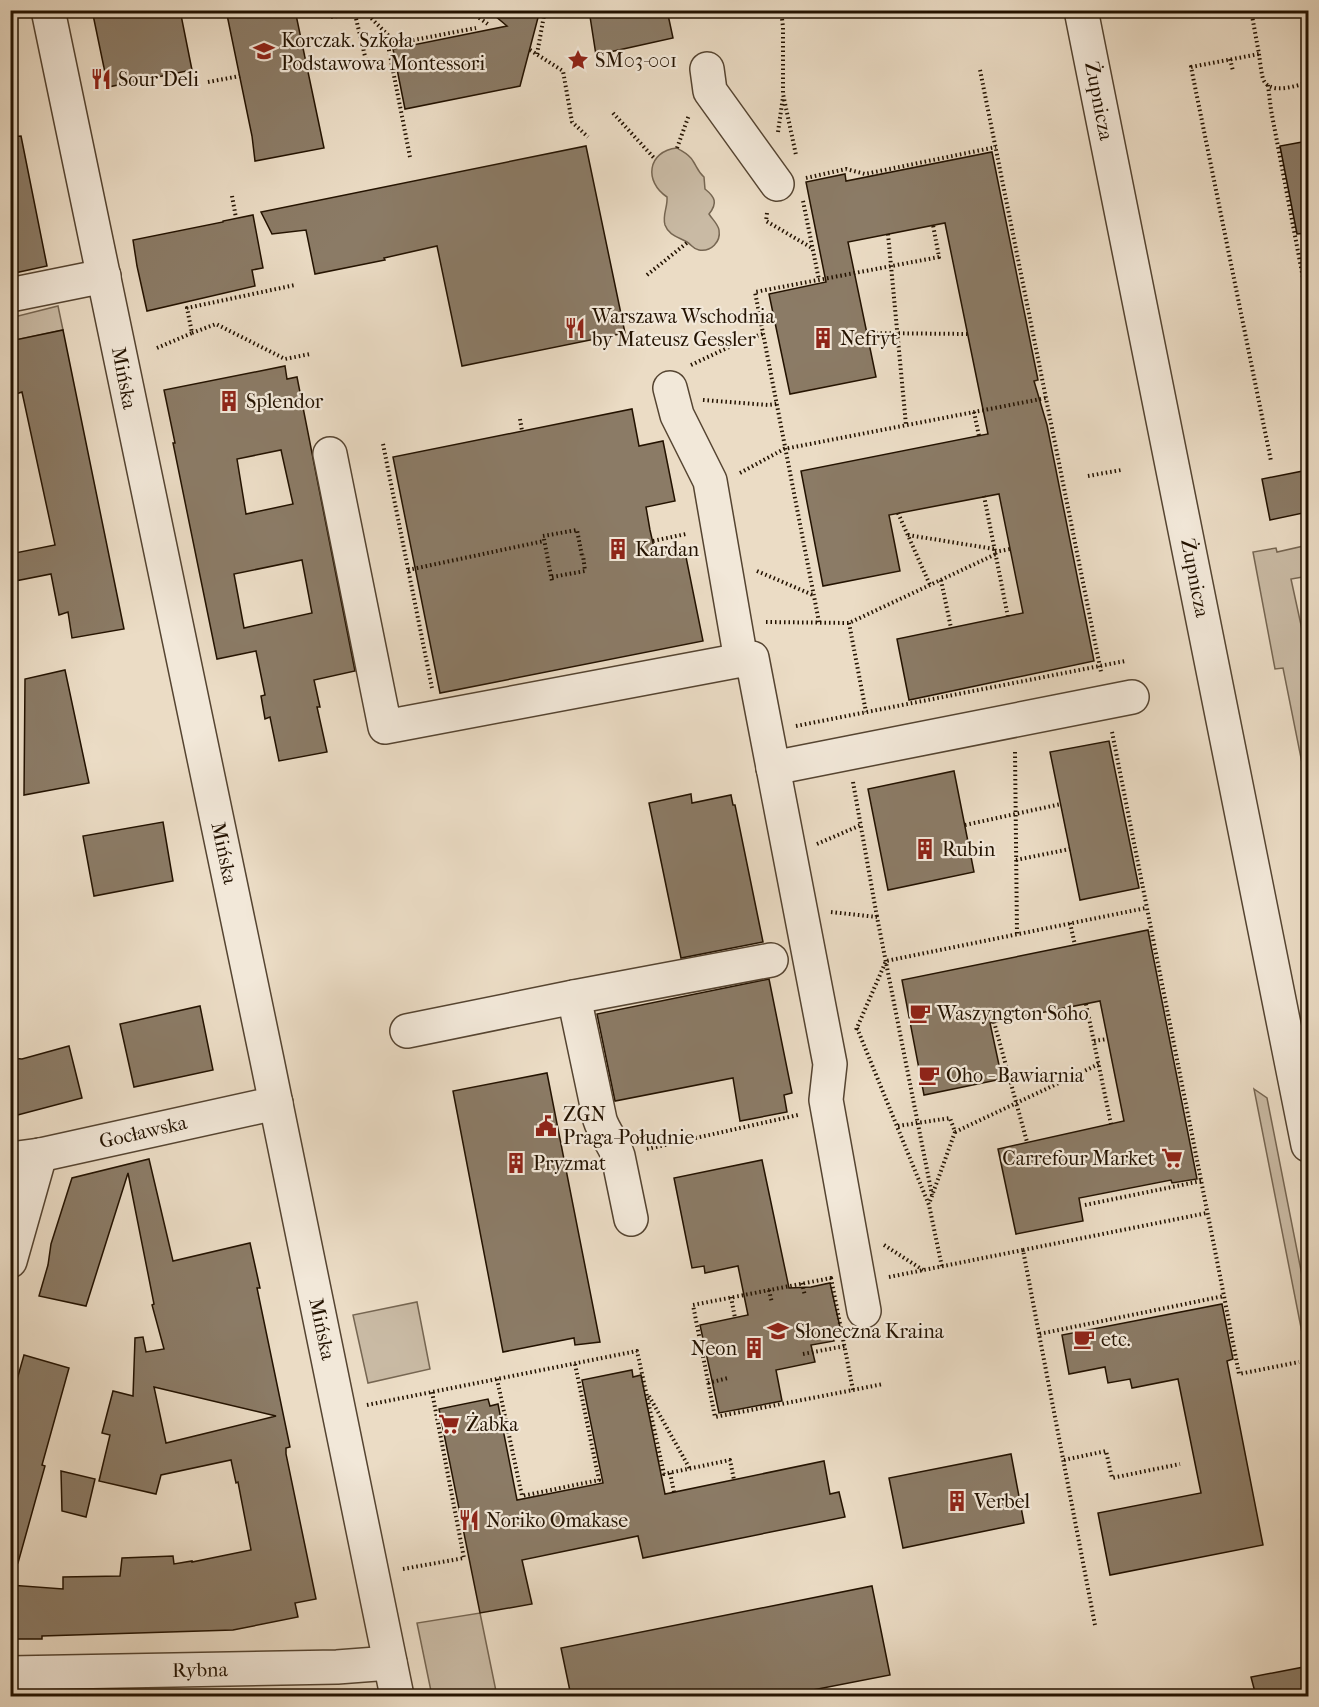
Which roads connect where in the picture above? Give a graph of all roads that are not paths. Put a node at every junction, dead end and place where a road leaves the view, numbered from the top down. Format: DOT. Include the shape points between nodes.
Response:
graph roads {
  1 [pos="48,10"];
  2 [pos="1081,10"];
  3 [pos="707,69"];
  4 [pos="789,181"];
  5 [pos="104,276"];
  6 [pos="10,295"];
  7 [pos="677,384"];
  8 [pos="330,454"];
  9 [pos="741,660"];
  10 [pos="1132,697"];
  11 [pos="773,768"];
  12 [pos="771,960"];
  13 [pos="574,997"];
  14 [pos="407,1031"];
  15 [pos="276,1103"];
  16 [pos="1308,1145"];
  17 [pos="25,1157"];
  18 [pos="631,1219"];
  19 [pos="10,1261"];
  20 [pos="861,1297"];
  21 [pos="390,1663"];
  22 [pos="10,1673"];
  23 [pos="397,1696"];
  1 -- 5 [label="street, Mińska"];
  2 -- 16 [label="street, Żupnicza"];
  3 -- 4 [label="street" via="710,91"];
  5 -- 6 [label="street"];
  5 -- 15 [label="street, Mińska"];
  7 -- 9 [label="street" via="677,415 710,481"];
  8 -- 9 [label="street" via="385,727"];
  9 -- 11 [label="street" via="752,658"];
  10 -- 11 [label="street"];
  11 -- 20 [label="street" via="830,1064 826,1100"];
  12 -- 13 [label="street"];
  13 -- 14 [label="street"];
  13 -- 18 [label="street" via="600,1120 618,1156"];
  15 -- 17 [label="street, Gocławska"];
  15 -- 21 [label="street, Mińska"];
  17 -- 19 [label="street"];
  21 -- 22 [label="street, Rybna"];
  21 -- 23 [label="street, Mińska"];
}
